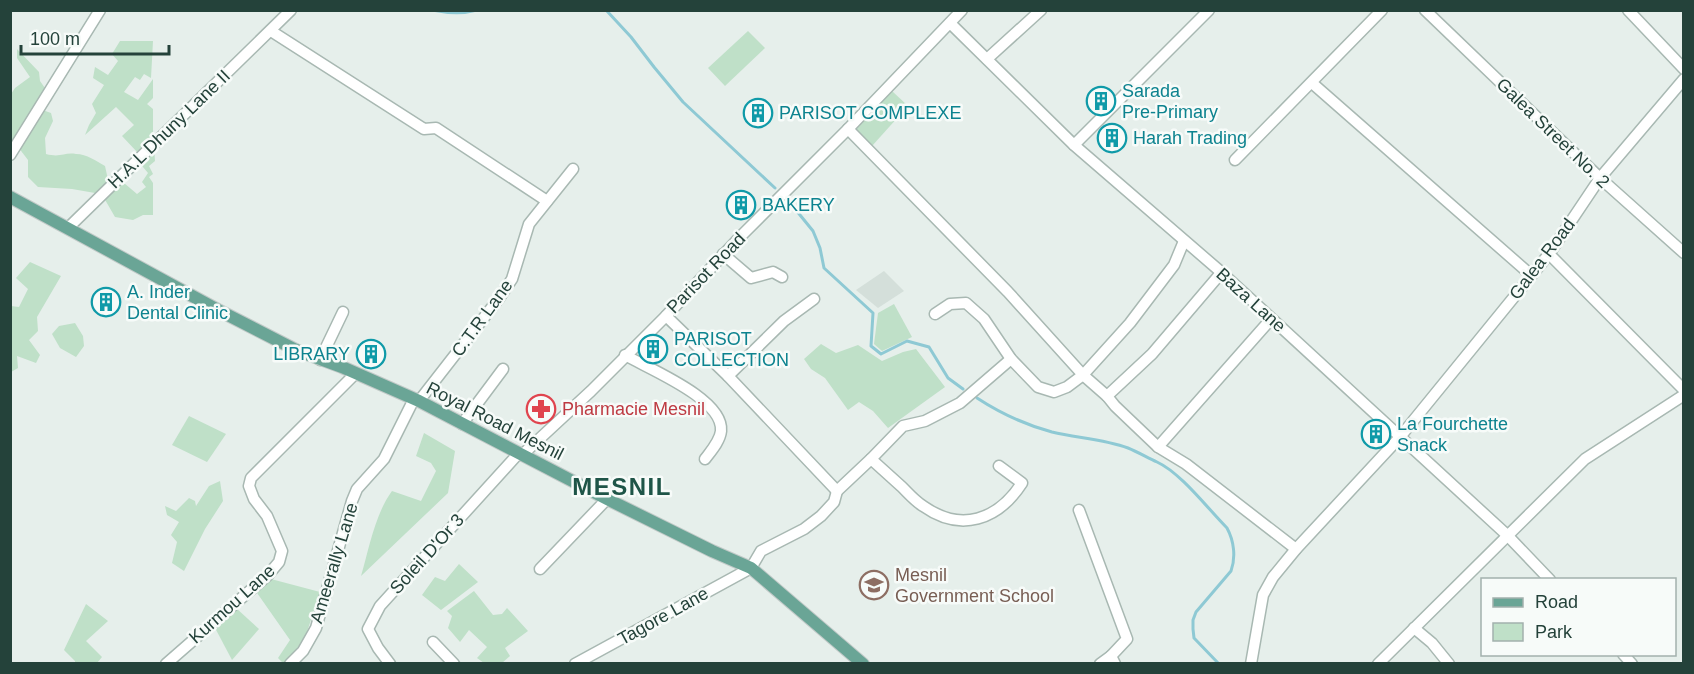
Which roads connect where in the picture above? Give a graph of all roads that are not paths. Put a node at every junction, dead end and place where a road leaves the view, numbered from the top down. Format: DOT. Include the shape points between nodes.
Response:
graph roads {
  1 [pos="100,10"];
  2 [pos="291,10"];
  3 [pos="962,10"];
  4 [pos="1041,10"];
  5 [pos="1209,10"];
  6 [pos="1382,10"];
  7 [pos="1425,10"];
  8 [pos="1628,10"];
  9 [pos="950,23"];
  10 [pos="271,31"];
  11 [pos="987,59"];
  12 [pos="1683,69"];
  13 [pos="1683,79"];
  14 [pos="1312,83"];
  15 [pos="848,129"];
  16 [pos="1074,146"];
  17 [pos="10,155"];
  18 [pos="1235,160"];
  19 [pos="573,169"];
  20 [pos="1600,178"];
  21 [pos="10,197"];
  22 [pos="548,201"];
  23 [pos="68,228"];
  24 [pos="1184,241"];
  25 [pos="1683,253"];
  26 [pos="723,254"];
  27 [pos="1549,254"];
  28 [pos="1221,273"];
  29 [pos="1531,275"];
  30 [pos="782,277"];
  31 [pos="814,299"];
  32 [pos="343,312"];
  33 [pos="935,314"];
  34 [pos="666,316"];
  35 [pos="1271,319"];
  36 [pos="625,356"];
  37 [pos="1011,359"];
  38 [pos="320,360"];
  39 [pos="503,369"];
  40 [pos="356,373"];
  41 [pos="728,375"];
  42 [pos="1083,375"];
  43 [pos="1683,390"];
  44 [pos="1683,395"];
  45 [pos="1107,396"];
  46 [pos="417,400"];
  47 [pos="462,424"];
  48 [pos="1400,438"];
  49 [pos="1158,447"];
  50 [pos="520,454"];
  51 [pos="705,459"];
  52 [pos="871,459"];
  53 [pos="999,466"];
  54 [pos="837,491"];
  55 [pos="607,499"];
  56 [pos="1079,510"];
  57 [pos="1507,535"];
  58 [pos="1296,549"];
  59 [pos="751,568"];
  60 [pos="540,569"];
  61 [pos="1549,578"];
  62 [pos="1414,628"];
  63 [pos="433,642"];
  64 [pos="1113,660"];
  65 [pos="856,661"];
  66 [pos="166,663"];
  67 [pos="290,663"];
  68 [pos="390,663"];
  69 [pos="454,663"];
  70 [pos="575,663"];
  71 [pos="1100,663"];
  72 [pos="1251,663"];
  73 [pos="1378,663"];
  74 [pos="1449,663"];
  1 -- 17 [label="street"];
  2 -- 10 [label="street, H.A.L Dhuny Lane II"];
  3 -- 9 [label="street, Parisot Road"];
  4 -- 11 [label="street"];
  5 -- 16 [label="street"];
  6 -- 14 [label="street"];
  7 -- 20 [label="street, Galea Street No. 2"];
  8 -- 12 [label="street"];
  9 -- 11 [label="street, Baza Lane"];
  9 -- 15 [label="street, Parisot Road"];
  10 -- 22 [label="street" via="424,129 436,128"];
  10 -- 23 [label="street, H.A.L Dhuny Lane II"];
  11 -- 16 [label="street, Baza Lane"];
  13 -- 20 [label="street, Galea Road"];
  14 -- 18 [label="street"];
  14 -- 29 [label="street"];
  15 -- 26 [label="street, Parisot Road"];
  15 -- 42 [label="street" via="1008,292"];
  16 -- 24 [label="street, Baza Lane"];
  19 -- 22 [label="street, C.T.R Lane"];
  20 -- 25 [label="street, Galea Street No. 2"];
  20 -- 27 [label="street, Galea Road"];
  21 -- 23 [label="main road, Royal Road Mesnil"];
  22 -- 46 [label="street, C.T.R Lane" via="529,225 512,279"];
  23 -- 38 [label="main road, Royal Road Mesnil" via="219,311"];
  24 -- 28 [label="street, Baza Lane"];
  24 -- 42 [label="street" via="1174,265 1154,293"];
  26 -- 30 [label="street" via="751,278 773,272"];
  26 -- 34 [label="street, Parisot Road"];
  27 -- 29 [label="street, Galea Road"];
  27 -- 43 [label="street"];
  28 -- 35 [label="street, Baza Lane"];
  28 -- 45 [label="street" via="1152,354"];
  29 -- 48 [label="street, Galea Road"];
  31 -- 41 [label="street" via="784,321"];
  32 -- 38 [label="street"];
  33 -- 37 [label="street" via="950,304 966,303 984,319"];
  34 -- 36 [label="street, Parisot Road"];
  34 -- 41 [label="street"];
  35 -- 48 [label="street, Baza Lane"];
  35 -- 49 [label="street"];
  36 -- 50 [label="street, Parisot Road"];
  36 -- 51 [label="street" via="693,392 717,414 720,434"];
  37 -- 42 [label="street" via="1038,387 1054,392"];
  37 -- 52 [label="street" via="960,403 925,421 903,426"];
  38 -- 40 [label="main road, Royal Road Mesnil"];
  39 -- 47 [label="street"];
  40 -- 46 [label="main road, Royal Road Mesnil"];
  40 -- 66 [label="street, Kurmou Lane" via="251,478 249,486 254,499 267,516 282,550 279,562"];
  41 -- 54 [label="street"];
  42 -- 45 [label="street"];
  44 -- 57 [label="street" via="1585,459"];
  45 -- 49 [label="street"];
  46 -- 47 [label="main road, Royal Road Mesnil"];
  46 -- 67 [label="street, Ameerally Lane" via="384,459 357,489 315,628 303,651"];
  47 -- 50 [label="main road, Royal Road Mesnil"];
  48 -- 57 [label="street, Baza Lane"];
  48 -- 58 [label="street, Galea Road"];
  49 -- 58 [label="street"];
  50 -- 55 [label="main road, Royal Road Mesnil"];
  50 -- 68 [label="street, Soleil D'Or 3" via="380,606 368,629"];
  52 -- 53 [label="street" via="922,506 942,517 970,521 993,513 1022,483"];
  52 -- 54 [label="street"];
  54 -- 59 [label="street" via="834,502 821,516 761,551"];
  55 -- 59 [label="main road, Royal Road Mesnil"];
  55 -- 60 [label="street"];
  56 -- 64 [label="street" via="1127,639"];
  57 -- 61 [label="street, Baza Lane"];
  57 -- 62 [label="street"];
  58 -- 72 [label="street, Galea Road" via="1263,595"];
  59 -- 65 [label="main road, Royal Road Mesnil"];
  59 -- 70 [label="street, Tagore Lane"];
  62 -- 73 [label="street"];
  62 -- 74 [label="street"];
  63 -- 69 [label="street"];
  64 -- 71 [label="street"];
}
